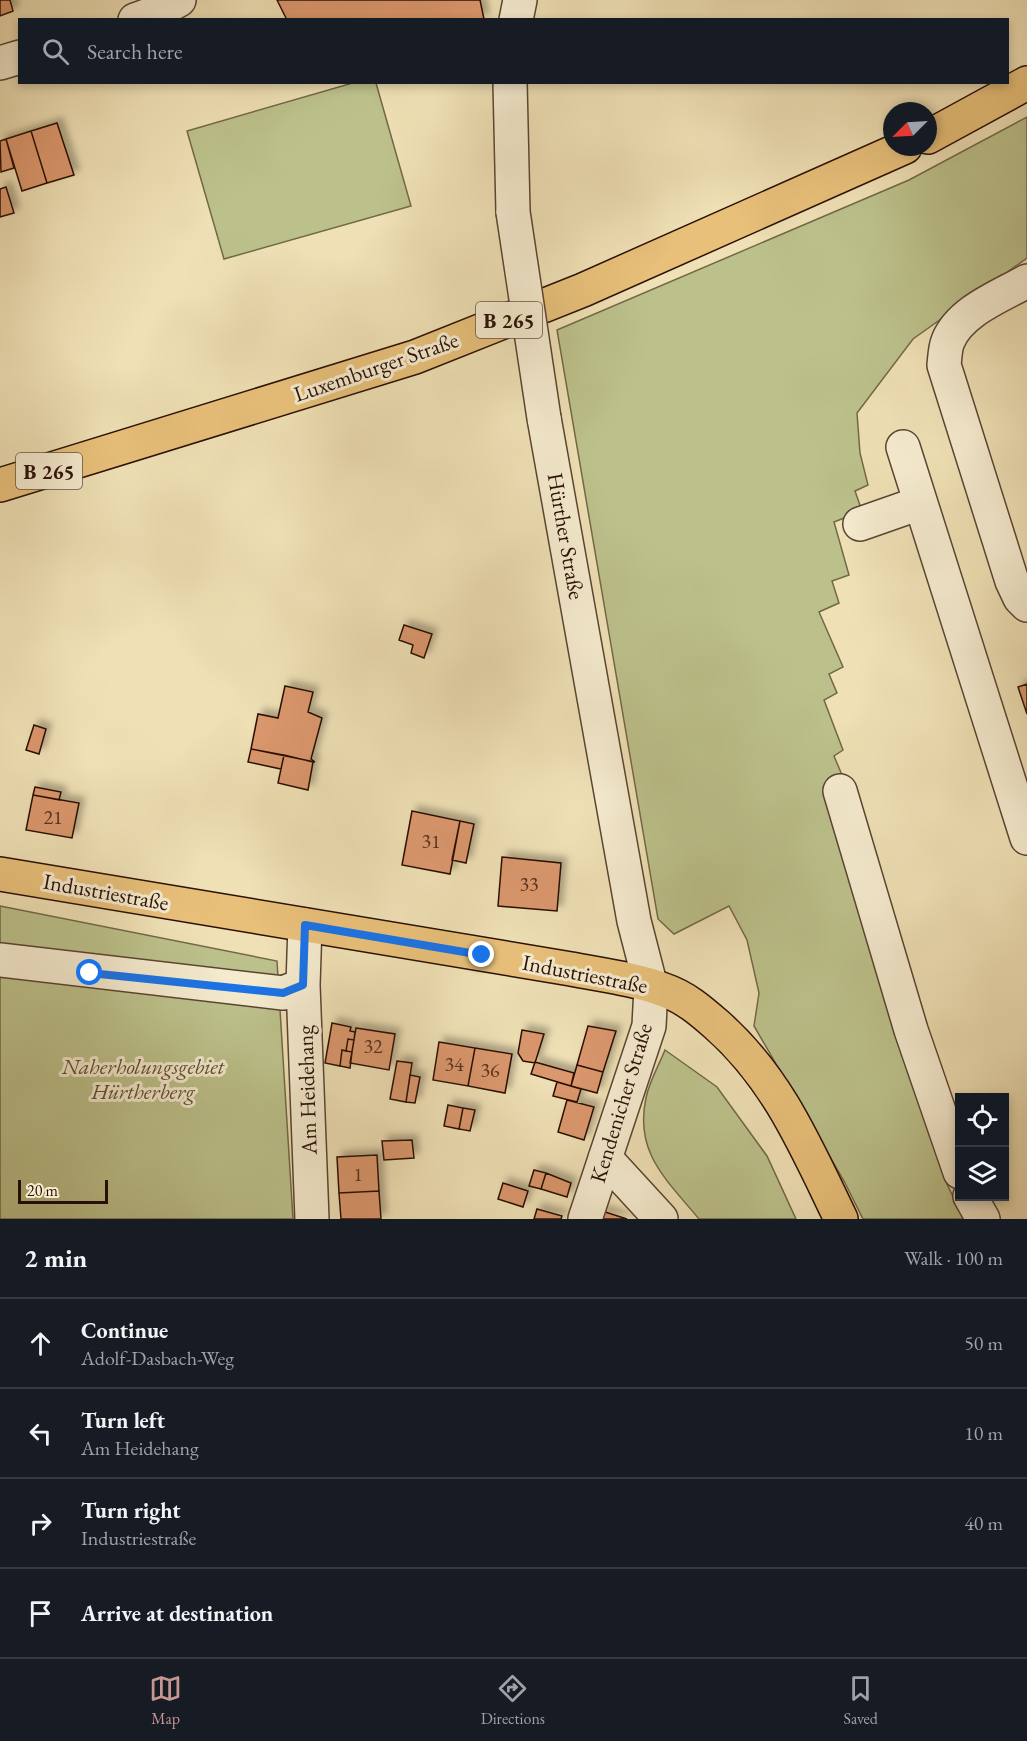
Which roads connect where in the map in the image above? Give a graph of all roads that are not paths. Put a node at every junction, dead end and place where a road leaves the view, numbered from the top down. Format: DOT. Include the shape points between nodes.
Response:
graph roads {
  1 [pos="179,0"];
  2 [pos="520,0"];
  3 [pos="140,18"];
  4 [pos="516,18"];
  5 [pos="18,58"];
  6 [pos="0,63"];
  7 [pos="1027,83"];
  8 [pos="510,84"];
  9 [pos="937,132"];
  10 [pos="885,156"];
  11 [pos="1027,281"];
  12 [pos="903,447"];
  13 [pos="0,485"];
  14 [pos="920,503"];
  15 [pos="860,524"];
  16 [pos="1027,604"];
  17 [pos="840,791"];
  18 [pos="1027,838"];
  19 [pos="0,874"];
  20 [pos="305,925"];
  21 [pos="0,960"];
  22 [pos="303,985"];
  23 [pos="651,987"];
  24 [pos="605,1158"];
  25 [pos="955,1158"];
  26 [pos="972,1201"];
  27 [pos="312,1219"];
  28 [pos="585,1219"];
  29 [pos="661,1219"];
  30 [pos="841,1219"];
  31 [pos="983,1219"];
  1 -- 3 [label="street"];
  2 -- 4 [label="street"];
  5 -- 6 [label="street"];
  7 -- 9 [label="main road"];
  8 -- 23 [label="street, Hürther Straße, bridge" via="513,212 544,418 634,921"];
  10 -- 13 [label="main road, Luxemburger Straße / B 265" via="583,290 416,357"];
  11 -- 16 [label="street" via="981,307 957,327 948,342 944,365 1012,581"];
  12 -- 14 [label="street"];
  14 -- 15 [label="street"];
  14 -- 18 [label="street"];
  17 -- 25 [label="street" via="911,1030"];
  19 -- 20 [label="main road, Industriestraße"];
  20 -- 22 [label="street, Am Heidehang"];
  20 -- 23 [label="main road, Industriestraße" via="571,969"];
  21 -- 22 [label="street" via="283,993"];
  22 -- 27 [label="street, Am Heidehang"];
  23 -- 24 [label="street, Kendenicher Straße" via="649,1026"];
  23 -- 30 [label="main road, Industriestraße" via="682,998 744,1049 795,1125"];
  24 -- 28 [label="street, Kendenicher Straße"];
  24 -- 29 [label="street"];
  26 -- 31 [label="street"];
}
